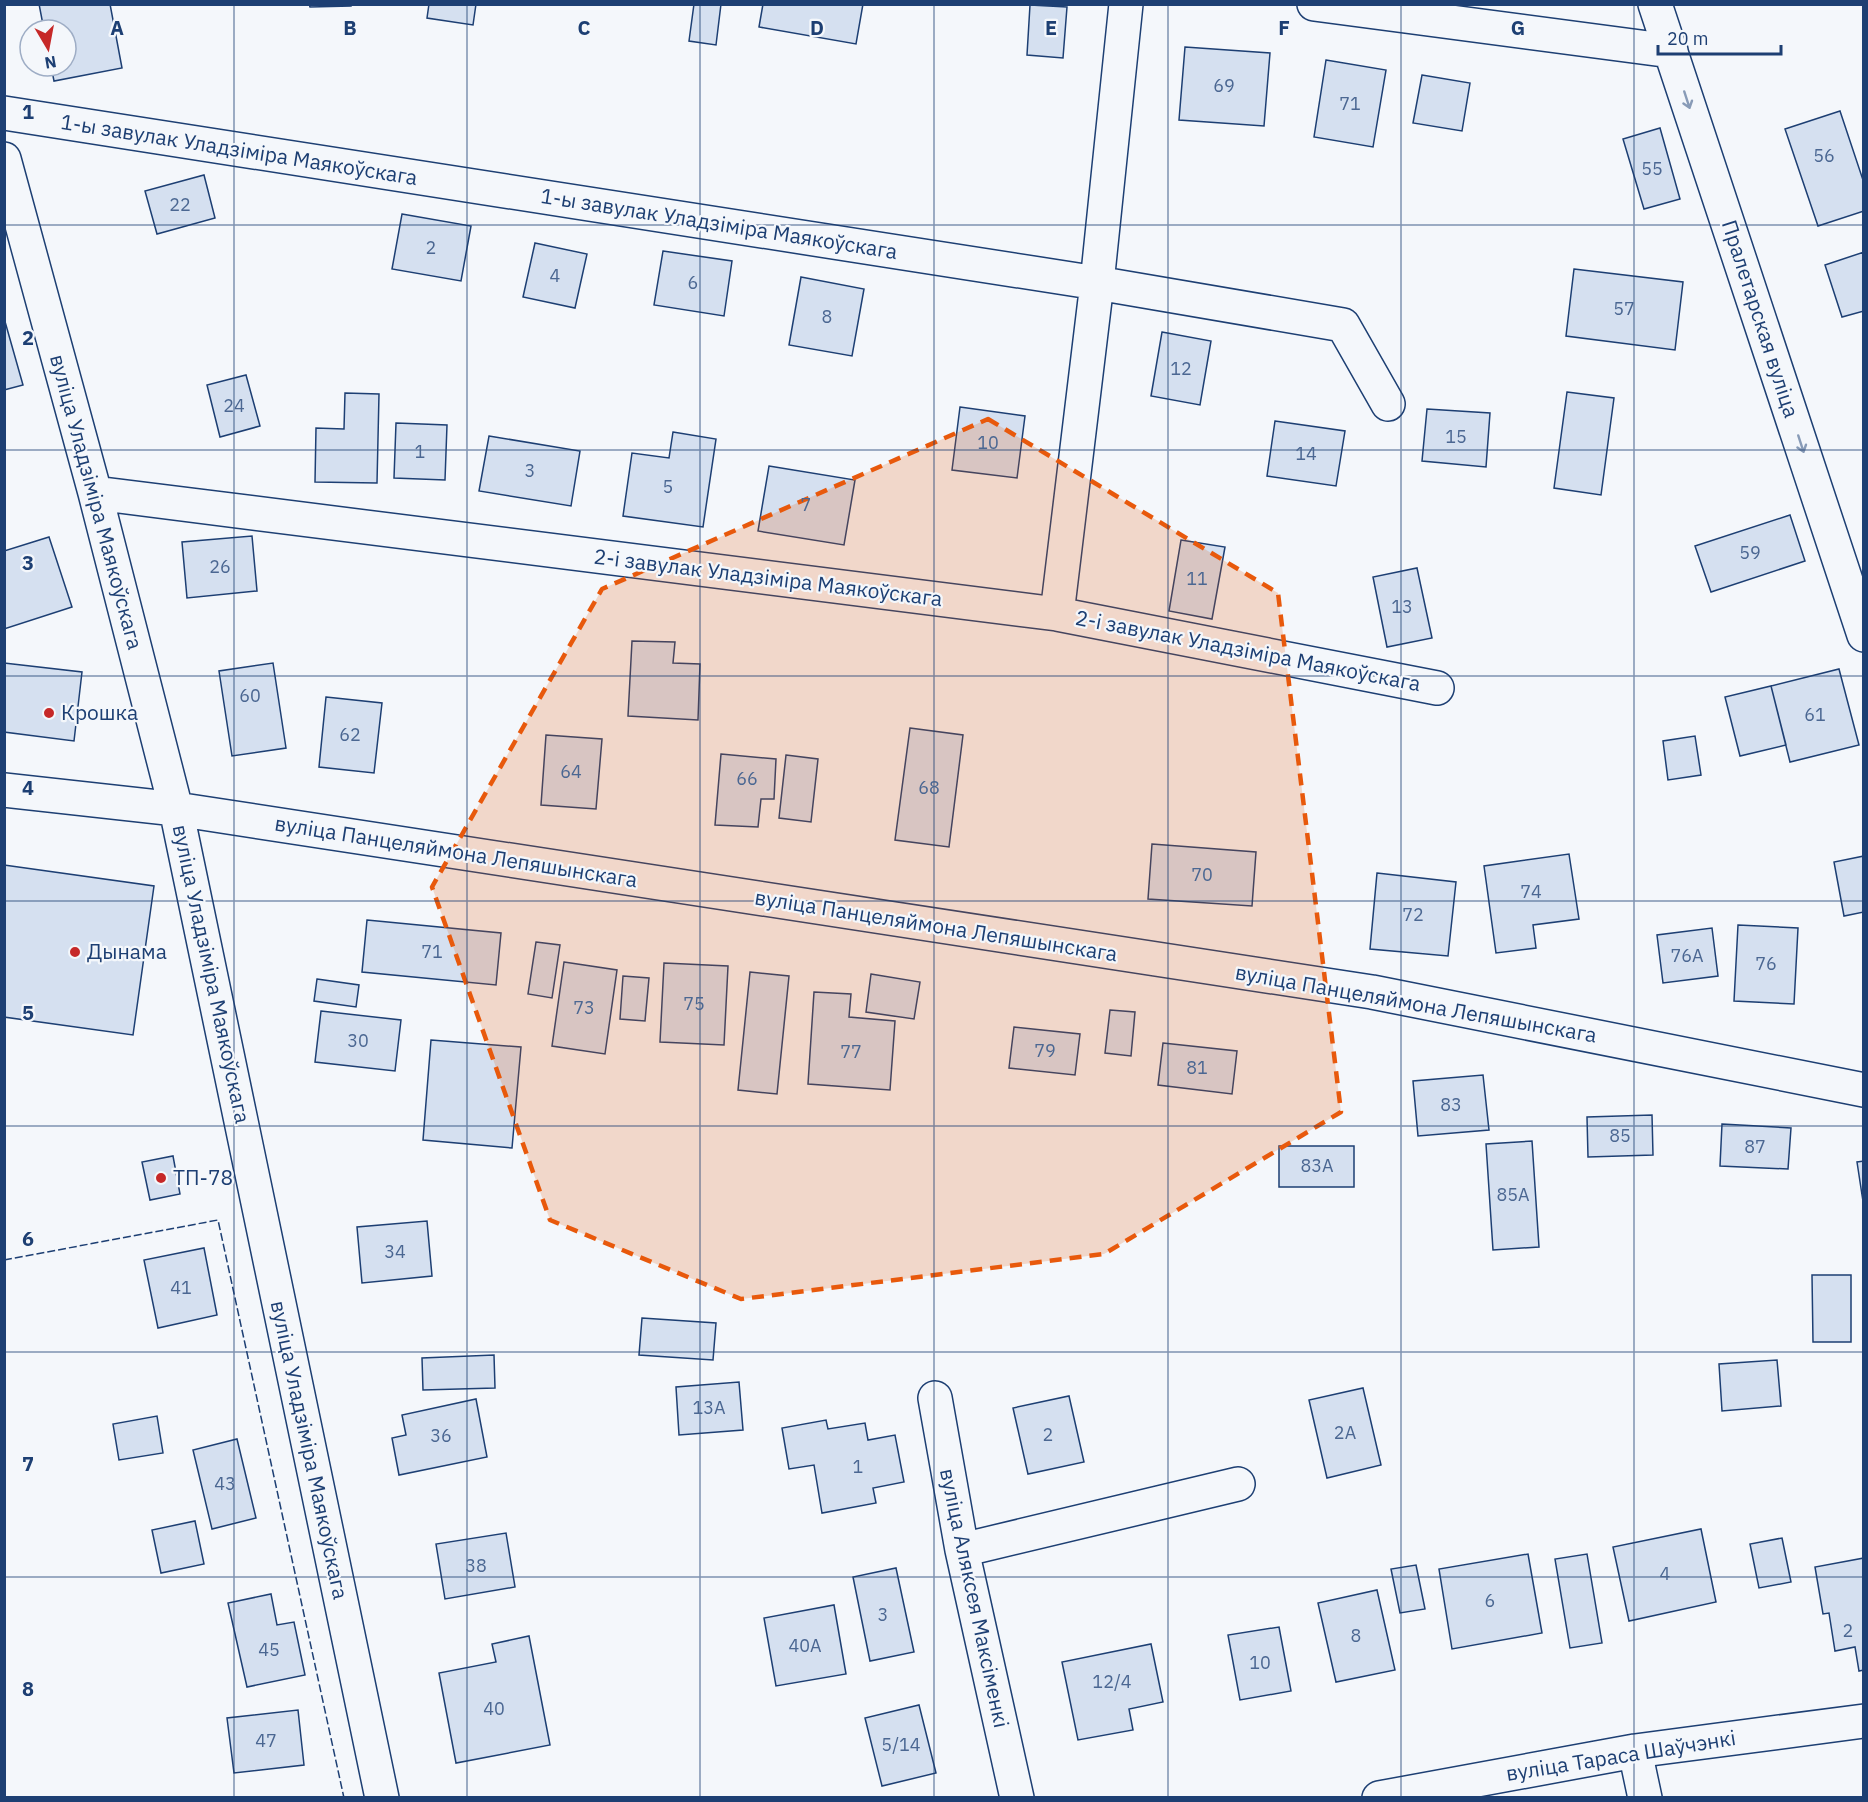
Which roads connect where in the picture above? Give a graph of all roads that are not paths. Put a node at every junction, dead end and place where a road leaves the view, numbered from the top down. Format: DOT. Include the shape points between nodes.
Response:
graph roads {
  1 [pos="1126,4"];
  2 [pos="1314,4"];
  3 [pos="1655,4"];
  4 [pos="1671,51"];
  5 [pos="4,113"];
  6 [pos="4,159"];
  7 [pos="1097,283"];
  8 [pos="1388,404"];
  9 [pos="95,493"];
  10 [pos="1057,614"];
  11 [pos="1863,634"];
  12 [pos="1437,688"];
  13 [pos="4,790"];
  14 [pos="176,809"];
  15 [pos="1863,1090"];
  16 [pos="935,1398"];
  17 [pos="1238,1484"];
  18 [pos="962,1550"];
  19 [pos="1863,1721"];
  20 [pos="1635,1751"];
  21 [pos="382,1797"];
  22 [pos="1017,1797"];
  23 [pos="1379,1797"];
  24 [pos="1645,1797"];
  1 -- 7 [label="street"];
  2 -- 4 [label="street"];
  3 -- 4 [label="street, Пралетарская вуліца"];
  4 -- 11 [label="street, Пралетарская вуліца, one-way"];
  5 -- 7 [label="street, 1-ы завулак Уладзіміра Маякоўскага"];
  6 -- 9 [label="street, вуліца Уладзіміра Маякоўскага"];
  7 -- 8 [label="street, 1-ы завулак Уладзіміра Маякоўскага" via="1343,325"];
  7 -- 10 [label="street"];
  9 -- 10 [label="street, 2-і завулак Уладзіміра Маякоўскага"];
  9 -- 14 [label="street, вуліца Уладзіміра Маякоўскага"];
  10 -- 12 [label="street, 2-і завулак Уладзіміра Маякоўскага"];
  13 -- 14 [label="street, вуліца Панцеляймона Лепяшынскага"];
  14 -- 15 [label="street, вуліца Панцеляймона Лепяшынскага" via="1372,992"];
  14 -- 21 [label="street, вуліца Уладзіміра Маякоўскага"];
  16 -- 18 [label="street, вуліца Аляксея Максіменкі"];
  17 -- 18 [label="street"];
  18 -- 22 [label="street, вуліца Аляксея Максіменкі"];
  19 -- 20 [label="street, вуліца Тараса Шаўчэнкі"];
  20 -- 23 [label="street, вуліца Тараса Шаўчэнкі"];
  20 -- 24 [label="street"];
}
